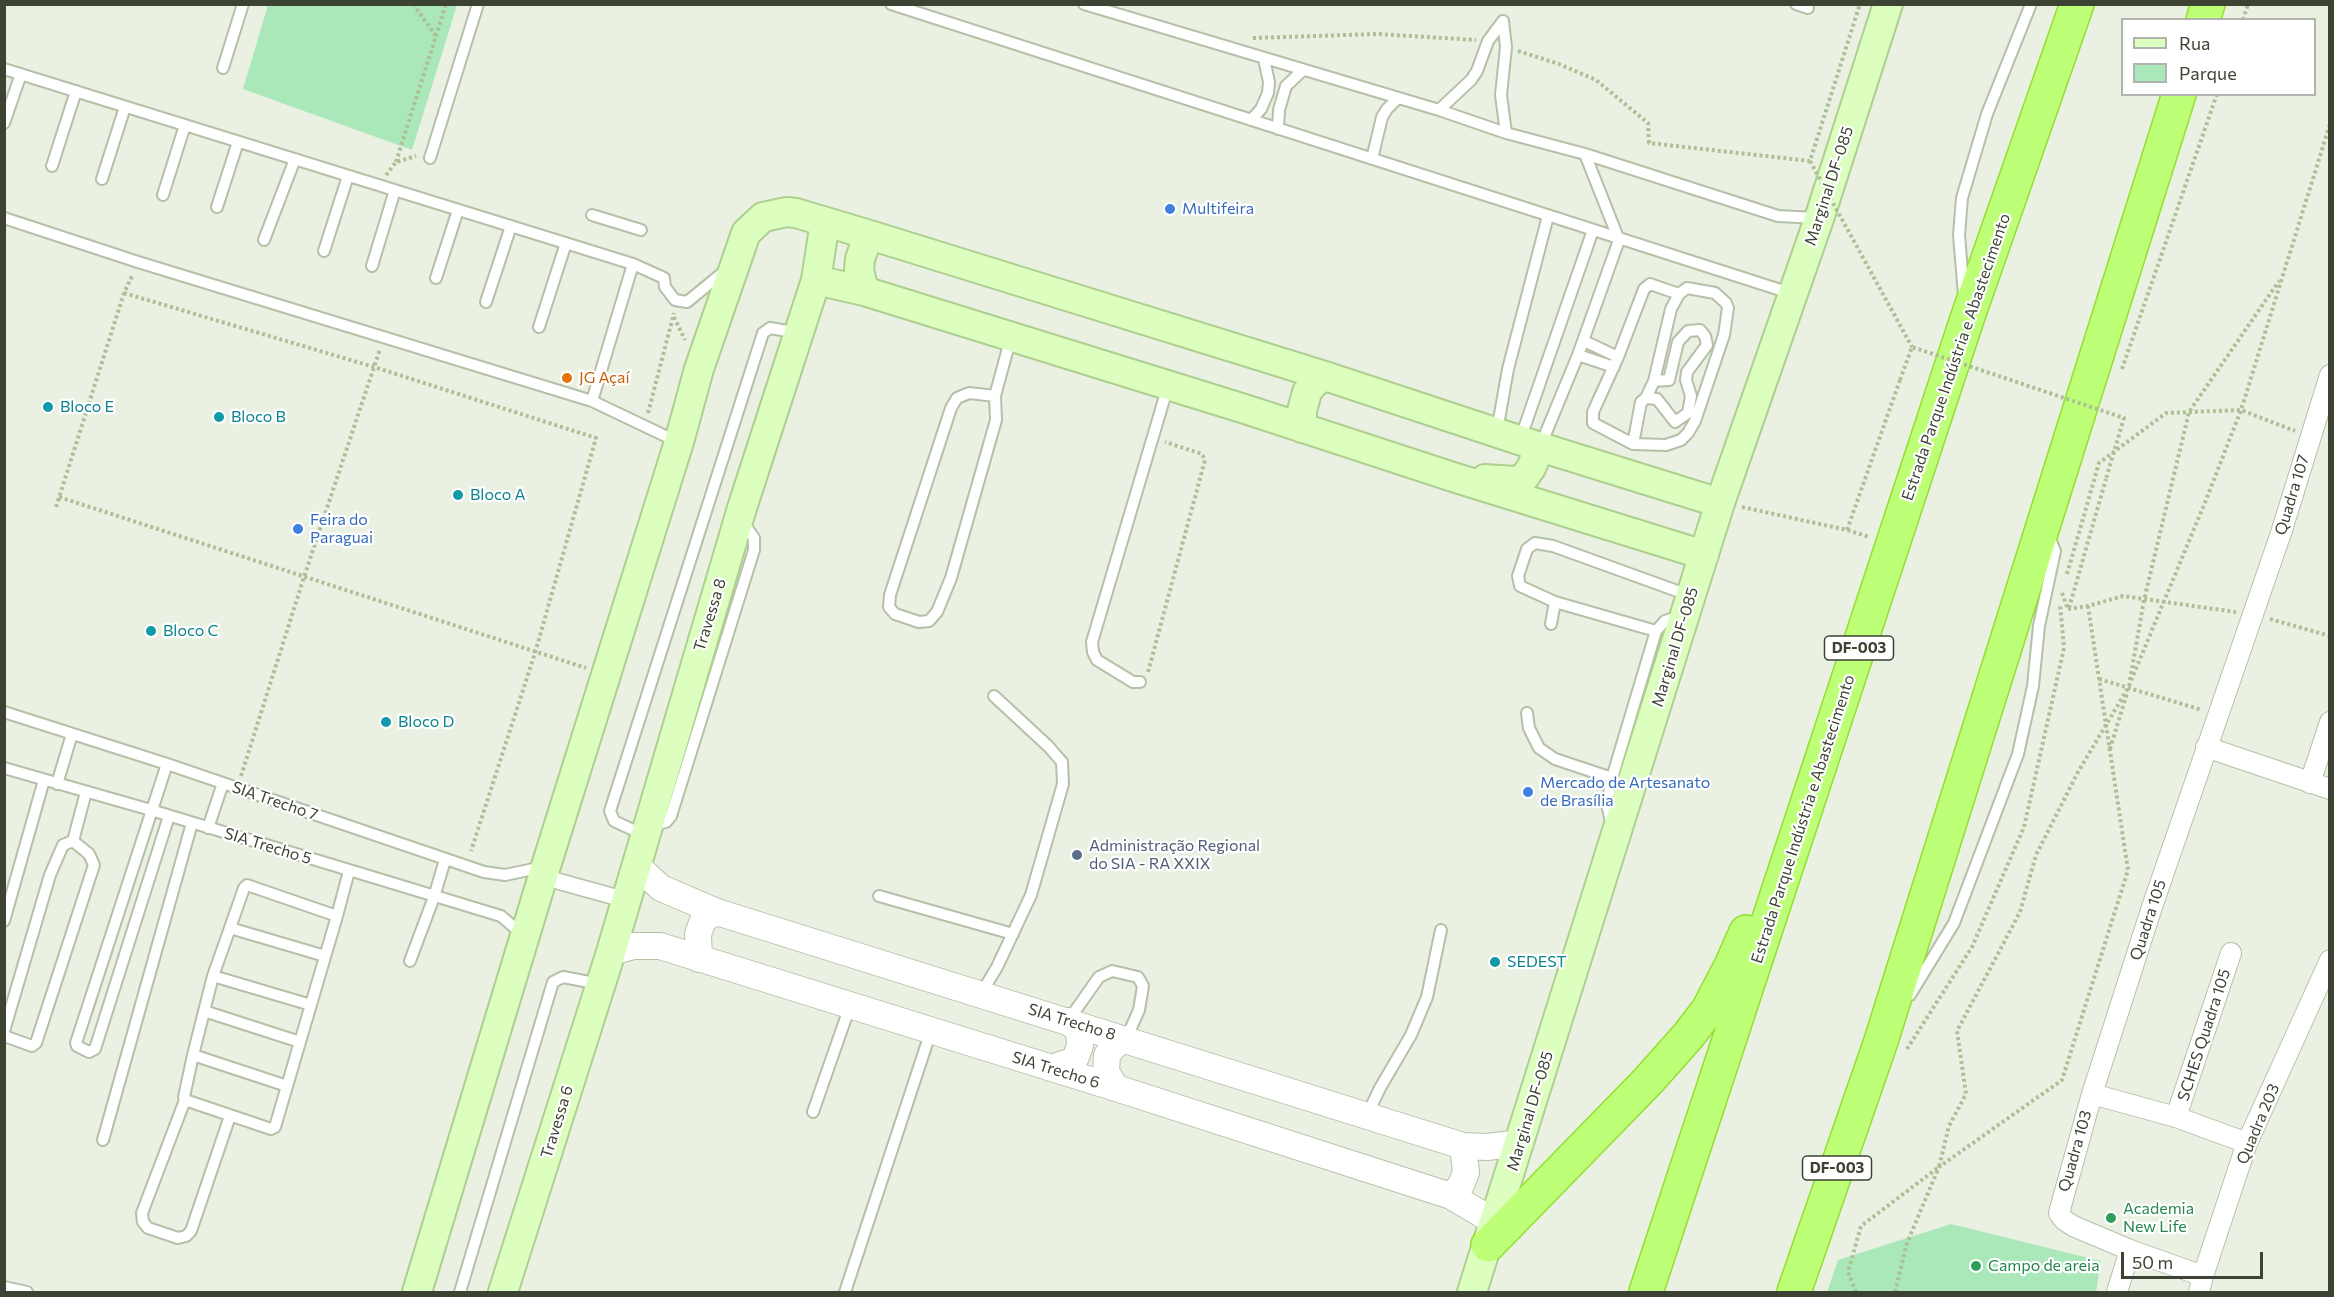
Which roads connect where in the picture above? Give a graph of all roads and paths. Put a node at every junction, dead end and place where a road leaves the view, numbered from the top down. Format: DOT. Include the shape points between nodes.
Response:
graph roads {
  1 [pos="243,4"];
  2 [pos="413,4"];
  3 [pos="446,4"];
  4 [pos="478,4"];
  5 [pos="891,4"];
  6 [pos="1084,4"];
  7 [pos="1796,4"];
  8 [pos="1860,4"];
  9 [pos="1888,4"];
  10 [pos="2031,4"];
  11 [pos="2077,4"];
  12 [pos="906,7"];
  13 [pos="1808,8"];
  14 [pos="436,37"];
  15 [pos="1488,41"];
  16 [pos="1213,43"];
  17 [pos="1506,47"];
  18 [pos="1264,59"];
  19 [pos="223,68"];
  20 [pos="4,69"];
  21 [pos="1302,71"];
  22 [pos="21,74"];
  23 [pos="76,91"];
  24 [pos="2178,96"];
  25 [pos="1398,98"];
  26 [pos="125,107"];
  27 [pos="1439,110"];
  28 [pos="1251,120"];
  29 [pos="4,123"];
  30 [pos="2330,124"];
  31 [pos="186,125"];
  32 [pos="1278,129"];
  33 [pos="1506,133"];
  34 [pos="238,141"];
  35 [pos="1585,154"];
  36 [pos="431,155"];
  37 [pos="295,159"];
  38 [pos="1372,159"];
  39 [pos="1810,161"];
  40 [pos="396,162"];
  41 [pos="52,166"];
  42 [pos="348,176"];
  43 [pos="102,179"];
  44 [pos="378,185"];
  45 [pos="395,190"];
  46 [pos="163,195"];
  47 [pos="217,207"];
  48 [pos="458,210"];
  49 [pos="592,215"];
  50 [pos="1548,216"];
  51 [pos="4,218"];
  52 [pos="1820,219"];
  53 [pos="825,222"];
  54 [pos="511,226"];
  55 [pos="641,230"];
  56 [pos="1593,230"];
  57 [pos="873,236"];
  58 [pos="264,240"];
  59 [pos="1619,240"];
  60 [pos="566,243"];
  61 [pos="324,250"];
  62 [pos="138,262"];
  63 [pos="735,262"];
  64 [pos="633,264"];
  65 [pos="372,266"];
  66 [pos="436,278"];
  67 [pos="2282,278"];
  68 [pos="816,280"];
  69 [pos="864,291"];
  70 [pos="124,293"];
  71 [pos="1679,294"];
  72 [pos="1793,294"];
  73 [pos="678,301"];
  74 [pos="486,303"];
  75 [pos="1967,319"];
  76 [pos="539,327"];
  77 [pos="799,334"];
  78 [pos="385,336"];
  79 [pos="1011,337"];
  80 [pos="1584,340"];
  81 [pos="1912,347"];
  82 [pos="1578,355"];
  83 [pos="1616,362"];
  84 [pos="1690,365"];
  85 [pos="374,367"];
  86 [pos="1712,372"];
  87 [pos="2330,375"];
  88 [pos="1325,376"];
  89 [pos="1654,381"];
  90 [pos="1168,385"];
  91 [pos="995,396"];
  92 [pos="1691,396"];
  93 [pos="1704,397"];
  94 [pos="1646,398"];
  95 [pos="592,401"];
  96 [pos="2241,410"];
  97 [pos="2189,412"];
  98 [pos="645,426"];
  99 [pos="1302,428"];
  100 [pos="1151,437"];
  101 [pos="2310,437"];
  102 [pos="1519,440"];
  103 [pos="679,442"];
  104 [pos="1633,444"];
  105 [pos="1456,478"];
  106 [pos="59,497"];
  107 [pos="1720,503"];
  108 [pos="56,507"];
  109 [pos="2043,523"];
  110 [pos="1704,555"];
  111 [pos="2066,576"];
  112 [pos="304,577"];
  113 [pos="2063,588"];
  114 [pos="2144,600"];
  115 [pos="1555,602"];
  116 [pos="2162,603"];
  117 [pos="1688,605"];
  118 [pos="2088,606"];
  119 [pos="2068,609"];
  120 [pos="2252,614"];
  121 [pos="1551,624"];
  122 [pos="1656,631"];
  123 [pos="2330,636"];
  124 [pos="535,653"];
  125 [pos="606,674"];
  126 [pos="2099,679"];
  127 [pos="1140,682"];
  128 [pos="2128,688"];
  129 [pos="994,696"];
  130 [pos="4,712"];
  131 [pos="1527,713"];
  132 [pos="2218,714"];
  133 [pos="1837,717"];
  134 [pos="2330,722"];
  135 [pos="2106,725"];
  136 [pos="72,734"];
  137 [pos="2206,747"];
  138 [pos="2110,750"];
  139 [pos="167,764"];
  140 [pos="4,768"];
  141 [pos="1612,778"];
  142 [pos="44,780"];
  143 [pos="223,783"];
  144 [pos="2310,783"];
  145 [pos="57,784"];
  146 [pos="237,788"];
  147 [pos="2330,789"];
  148 [pos="86,792"];
  149 [pos="152,810"];
  150 [pos="169,816"];
  151 [pos="192,823"];
  152 [pos="208,828"];
  153 [pos="646,831"];
  154 [pos="1617,833"];
  155 [pos="74,841"];
  156 [pos="472,851"];
  157 [pos="445,860"];
  158 [pos="636,865"];
  159 [pos="349,871"];
  160 [pos="545,871"];
  161 [pos="879,896"];
  162 [pos="434,897"];
  163 [pos="626,900"];
  164 [pos="717,912"];
  165 [pos="337,916"];
  166 [pos="4,921"];
  167 [pos="230,928"];
  168 [pos="1441,930"];
  169 [pos="1013,934"];
  170 [pos="525,938"];
  171 [pos="611,952"];
  172 [pos="2231,953"];
  173 [pos="325,956"];
  174 [pos="699,958"];
  175 [pos="2330,960"];
  176 [pos="410,961"];
  177 [pos="213,976"];
  178 [pos="600,984"];
  179 [pos="981,994"];
  180 [pos="311,1005"];
  181 [pos="850,1006"];
  182 [pos="204,1011"];
  183 [pos="1068,1021"];
  184 [pos="931,1031"];
  185 [pos="4,1032"];
  186 [pos="1126,1039"];
  187 [pos="300,1042"];
  188 [pos="1880,1044"];
  189 [pos="193,1055"];
  190 [pos="1051,1068"];
  191 [pos="287,1086"];
  192 [pos="1116,1088"];
  193 [pos="2092,1094"];
  194 [pos="185,1101"];
  195 [pos="813,1112"];
  196 [pos="1368,1115"];
  197 [pos="230,1116"];
  198 [pos="2176,1117"];
  199 [pos="103,1140"];
  200 [pos="1520,1143"];
  201 [pos="2247,1143"];
  202 [pos="1463,1146"];
  203 [pos="1939,1167"];
  204 [pos="1451,1196"];
  205 [pos="1492,1233"];
  206 [pos="2130,1250"];
  207 [pos="2201,1284"];
  208 [pos="4,1287"];
  209 [pos="27,1293"];
  210 [pos="417,1293"];
  211 [pos="460,1293"];
  212 [pos="503,1293"];
  213 [pos="845,1293"];
  214 [pos="1472,1293"];
  215 [pos="1646,1293"];
  216 [pos="1794,1293"];
  217 [pos="1856,1293"];
  218 [pos="1895,1293"];
  219 [pos="2117,1293"];
  1 -- 19 [label="lane"];
  2 -- 14 [label="path"];
  3 -- 14 [label="path"];
  4 -- 36 [label="lane"];
  5 -- 12 [label="lane"];
  6 -- 16 [label="lane"];
  7 -- 13 [label="lane"];
  8 -- 39 [label="path"];
  9 -- 52 [label="main road, Marginal DF-085"];
  10 -- 75 [label="lane" via="1987,114 1962,198 1960,258"];
  11 -- 75 [label="highway, Estrada Parque Indústria e Abastecimento / DF-003"];
  12 -- 28 [label="lane"];
  14 -- 40 [label="path"];
  15 -- 16 [label="path" via="1377,34 1267,36"];
  15 -- 17 [label="lane" via="1503,21"];
  15 -- 27 [label="lane" via="1471,80"];
  16 -- 18 [label="lane"];
  17 -- 33 [label="lane" via="1501,95"];
  17 -- 39 [label="path" via="1596,80 1648,123 1648,143"];
  18 -- 21 [label="lane"];
  18 -- 28 [label="lane" via="1268,93"];
  20 -- 22 [label="lane"];
  21 -- 25 [label="lane"];
  21 -- 32 [label="lane" via="1286,86 1278,110"];
  22 -- 23 [label="lane"];
  22 -- 29 [label="lane"];
  23 -- 26 [label="lane"];
  23 -- 41 [label="lane"];
  24 -- 109 [label="highway, DF-003"];
  25 -- 27 [label="lane"];
  25 -- 38 [label="lane" via="1382,117"];
  26 -- 31 [label="lane"];
  26 -- 43 [label="lane"];
  27 -- 33 [label="lane"];
  28 -- 32 [label="lane"];
  30 -- 67 [label="path"];
  31 -- 34 [label="lane"];
  31 -- 46 [label="lane"];
  32 -- 38 [label="lane"];
  33 -- 35 [label="lane"];
  34 -- 37 [label="lane"];
  34 -- 47 [label="lane"];
  35 -- 52 [label="lane" via="1778,216"];
  35 -- 59 [label="lane"];
  36 -- 40 [label="path"];
  37 -- 42 [label="lane"];
  37 -- 58 [label="lane"];
  38 -- 50 [label="lane"];
  39 -- 81 [label="path, bridge"];
  40 -- 44 [label="path"];
  42 -- 44 [label="lane"];
  42 -- 61 [label="lane"];
  44 -- 45 [label="lane"];
  45 -- 48 [label="lane"];
  45 -- 65 [label="lane"];
  48 -- 54 [label="lane"];
  48 -- 66 [label="lane"];
  49 -- 55 [label="lane"];
  50 -- 56 [label="lane"];
  50 -- 102 [label="lane" via="1508,369"];
  51 -- 62 [label="lane"];
  52 -- 72 [label="main road, Marginal DF-085"];
  53 -- 57 [label="main road"];
  53 -- 63 [label="main road" via="787,212 763,217 746,233"];
  53 -- 68 [label="main road, Travessa 8"];
  54 -- 60 [label="lane"];
  54 -- 74 [label="lane"];
  56 -- 59 [label="lane"];
  56 -- 102 [label="lane"];
  57 -- 69 [label="main road" via="860,259"];
  57 -- 88 [label="main road"];
  59 -- 72 [label="lane"];
  59 -- 80 [label="lane"];
  60 -- 64 [label="lane"];
  60 -- 76 [label="lane"];
  62 -- 70 [label="path"];
  62 -- 78 [label="lane"];
  63 -- 73 [label="lane" via="695,297 687,302"];
  63 -- 103 [label="main road"];
  64 -- 73 [label="lane" via="664,278 665,287"];
  64 -- 95 [label="lane"];
  67 -- 96 [label="path"];
  67 -- 97 [label="path"];
  68 -- 69 [label="main road"];
  68 -- 77 [label="main road, Travessa 8"];
  69 -- 79 [label="main road"];
  70 -- 85 [label="path"];
  70 -- 106 [label="path"];
  71 -- 83 [label="lane" via="1647,285"];
  71 -- 86 [label="lane" via="1687,288 1715,293 1726,303 1724,335"];
  71 -- 89 [label="lane" via="1671,309"];
  72 -- 107 [label="main road, Marginal DF-085"];
  73 -- 98 [label="path"];
  75 -- 133 [label="highway, Estrada Parque Indústria e Abastecimento / DF-003"];
  77 -- 153 [label="main road, Travessa 8" via="739,518"];
  77 -- 153 [label="lane" via="770,328 763,333 610,812 614,821"];
  78 -- 85 [label="path"];
  78 -- 95 [label="lane"];
  79 -- 90 [label="main road"];
  79 -- 91 [label="lane"];
  80 -- 82 [label="lane"];
  80 -- 83 [label="lane"];
  81 -- 107 [label="path, bridge" via="1847,530"];
  81 -- 119 [label="path, bridge" via="2124,418"];
  82 -- 83 [label="lane"];
  82 -- 102 [label="lane"];
  83 -- 104 [label="lane" via="1592,419 1596,426"];
  84 -- 86 [label="lane"];
  84 -- 89 [label="lane" via="1707,345 1700,330 1688,331 1678,342 1669,380"];
  84 -- 92 [label="lane" via="1686,380"];
  85 -- 112 [label="path"];
  85 -- 124 [label="path" via="596,438"];
  86 -- 93 [label="lane"];
  87 -- 101 [label="street, Quadra 107"];
  88 -- 99 [label="main road" via="1307,392"];
  88 -- 102 [label="main road"];
  89 -- 94 [label="lane"];
  90 -- 99 [label="main road"];
  90 -- 100 [label="lane"];
  91 -- 91 [label="lane" via="996,420 951,578 937,612 929,621 919,622 895,614 889,607 890,595 951,408 957,398 969,393"];
  92 -- 93 [label="lane"];
  92 -- 94 [label="lane" via="1688,413 1675,422 1657,399"];
  93 -- 104 [label="lane" via="1695,421 1681,440 1666,445"];
  94 -- 104 [label="lane" via="1641,402"];
  95 -- 98 [label="lane"];
  96 -- 97 [label="path"];
  96 -- 101 [label="path"];
  96 -- 116 [label="path"];
  97 -- 111 [label="path" via="2166,413 2099,463"];
  97 -- 114 [label="path"];
  98 -- 103 [label="lane"];
  99 -- 105 [label="main road"];
  100 -- 127 [label="lane" via="1092,642 1096,660 1133,682"];
  100 -- 127 [label="path" via="1202,454 1205,460 1147,674"];
  101 -- 120 [label="street, Quadra 107"];
  102 -- 105 [label="main road" via="1531,468 1524,478"];
  102 -- 107 [label="main road"];
  103 -- 125 [label="main road"];
  105 -- 110 [label="main road"];
  106 -- 108 [label="path"];
  106 -- 112 [label="path"];
  107 -- 110 [label="main road, Marginal DF-085"];
  109 -- 188 [label="highway, DF-003"];
  109 -- 188 [label="lane" via="2055,551 2018,754 1954,923"];
  110 -- 117 [label="main road, Marginal DF-085"];
  112 -- 124 [label="path"];
  112 -- 146 [label="path"];
  113 -- 119 [label="path"];
  114 -- 116 [label="path"];
  114 -- 118 [label="path" via="2123,596"];
  114 -- 128 [label="path"];
  115 -- 117 [label="lane" via="1520,586 1518,576 1527,549 1535,543 1553,546"];
  115 -- 121 [label="lane"];
  115 -- 122 [label="lane"];
  116 -- 120 [label="path"];
  116 -- 128 [label="path"];
  117 -- 122 [label="lane"];
  117 -- 154 [label="main road, Marginal DF-085"];
  118 -- 119 [label="path"];
  118 -- 126 [label="path"];
  120 -- 123 [label="path"];
  120 -- 132 [label="street, Quadra 105"];
  122 -- 141 [label="lane"];
  124 -- 125 [label="path"];
  124 -- 156 [label="path"];
  125 -- 160 [label="main road"];
  126 -- 128 [label="path"];
  126 -- 135 [label="path"];
  128 -- 132 [label="path"];
  128 -- 135 [label="path"];
  128 -- 138 [label="path"];
  129 -- 169 [label="lane" via="1062,762 1060,795 1031,894"];
  130 -- 136 [label="lane, SIA Trecho 7"];
  131 -- 141 [label="lane" via="1539,748 1555,759"];
  132 -- 137 [label="street, Quadra 105"];
  133 -- 205 [label="highway" via="1708,1011 1648,1081"];
  133 -- 215 [label="highway, Estrada Parque Indústria e Abastecimento / DF-003"];
  134 -- 144 [label="street"];
  135 -- 138 [label="path"];
  135 -- 203 [label="path" via="2036,855 2020,912 1957,1031 1966,1095 1949,1126"];
  136 -- 139 [label="lane, SIA Trecho 7"];
  136 -- 145 [label="lane"];
  137 -- 144 [label="street"];
  137 -- 193 [label="street, Quadra 105"];
  138 -- 203 [label="path" via="2128,870 2062,1080"];
  139 -- 143 [label="lane, SIA Trecho 7"];
  139 -- 149 [label="lane"];
  140 -- 142 [label="lane, SIA Trecho 5"];
  141 -- 154 [label="lane" via="1607,804"];
  142 -- 145 [label="lane, SIA Trecho 5"];
  142 -- 166 [label="lane"];
  143 -- 146 [label="lane, SIA Trecho 7"];
  143 -- 152 [label="lane"];
  144 -- 147 [label="street"];
  145 -- 148 [label="lane, SIA Trecho 5"];
  146 -- 157 [label="lane, SIA Trecho 7"];
  148 -- 149 [label="lane, SIA Trecho 5"];
  148 -- 155 [label="lane"];
  149 -- 150 [label="lane, SIA Trecho 5"];
  149 -- 150 [label="lane" via="76,1043 89,1052 95,1050"];
  150 -- 151 [label="lane, SIA Trecho 5"];
  151 -- 152 [label="lane, SIA Trecho 5"];
  151 -- 199 [label="lane"];
  152 -- 159 [label="lane, SIA Trecho 5"];
  153 -- 158 [label="main road, Travessa 8"];
  154 -- 200 [label="main road, Marginal DF-085"];
  155 -- 185 [label="lane" via="63,845 51,876"];
  155 -- 185 [label="lane" via="89,854 94,865 36,1042 32,1046 7,1037"];
  157 -- 160 [label="lane, SIA Trecho 7" via="505,875"];
  157 -- 162 [label="lane"];
  158 -- 163 [label="main road, Travessa 8"];
  158 -- 164 [label="street, SIA Trecho 8" via="661,888"];
  159 -- 162 [label="lane, SIA Trecho 5"];
  159 -- 165 [label="lane"];
  160 -- 163 [label="street"];
  160 -- 170 [label="main road"];
  161 -- 169 [label="lane"];
  162 -- 170 [label="lane, SIA Trecho 5" via="501,916"];
  162 -- 176 [label="lane"];
  163 -- 171 [label="main road, Travessa 8"];
  164 -- 174 [label="street" via="702,923 698,934"];
  164 -- 179 [label="street, SIA Trecho 8"];
  165 -- 167 [label="lane" via="247,885"];
  165 -- 173 [label="lane"];
  167 -- 173 [label="lane"];
  167 -- 177 [label="lane"];
  168 -- 196 [label="lane" via="1427,997"];
  169 -- 179 [label="lane"];
  170 -- 210 [label="main road"];
  171 -- 174 [label="street, SIA Trecho 6" via="634,946 660,946"];
  171 -- 178 [label="main road, Travessa 6"];
  172 -- 198 [label="street, SCHES Quadra 105"];
  173 -- 180 [label="lane"];
  174 -- 181 [label="street, SIA Trecho 6"];
  175 -- 201 [label="street, Quadra 203"];
  177 -- 180 [label="lane"];
  177 -- 182 [label="lane"];
  178 -- 211 [label="lane" via="563,977 553,982"];
  178 -- 212 [label="main road, Travessa 6"];
  179 -- 183 [label="street, SIA Trecho 8"];
  180 -- 187 [label="lane"];
  181 -- 184 [label="street, SIA Trecho 6"];
  181 -- 195 [label="lane"];
  182 -- 187 [label="lane"];
  182 -- 189 [label="lane"];
  183 -- 186 [label="street, SIA Trecho 8"];
  183 -- 186 [label="lane" via="1099,977 1112,971 1138,977 1143,986 1140,1010"];
  183 -- 190 [label="street" via="1079,1031 1076,1057"];
  184 -- 190 [label="street, SIA Trecho 6"];
  184 -- 213 [label="lane"];
  186 -- 192 [label="street" via="1107,1055 1106,1072"];
  186 -- 196 [label="street, SIA Trecho 8"];
  187 -- 191 [label="lane"];
  188 -- 216 [label="highway, DF-003"];
  189 -- 191 [label="lane"];
  189 -- 194 [label="lane"];
  190 -- 192 [label="street, SIA Trecho 6"];
  191 -- 197 [label="lane" via="273,1129"];
  192 -- 204 [label="street, SIA Trecho 6"];
  193 -- 198 [label="street, Quadra 103"];
  193 -- 206 [label="street, Quadra 103" via="2059,1213 2073,1226"];
  194 -- 197 [label="lane"];
  194 -- 197 [label="lane" via="142,1213 142,1222 148,1228 178,1238 191,1231"];
  196 -- 202 [label="street, SIA Trecho 8"];
  198 -- 201 [label="street, Quadra 103"];
  200 -- 202 [label="street, SIA Trecho 8"];
  200 -- 205 [label="main road, Marginal DF-085"];
  201 -- 207 [label="street, Quadra 203"];
  202 -- 204 [label="street" via="1466,1172"];
  203 -- 217 [label="path" via="1861,1226 1848,1272"];
  203 -- 218 [label="path" via="1907,1244"];
  204 -- 205 [label="street, SIA Trecho 6"];
  205 -- 214 [label="main road, Marginal DF-085"];
  206 -- 207 [label="street, Quadra 103"];
  206 -- 219 [label="street"];
  208 -- 209 [label="lane"];
}
